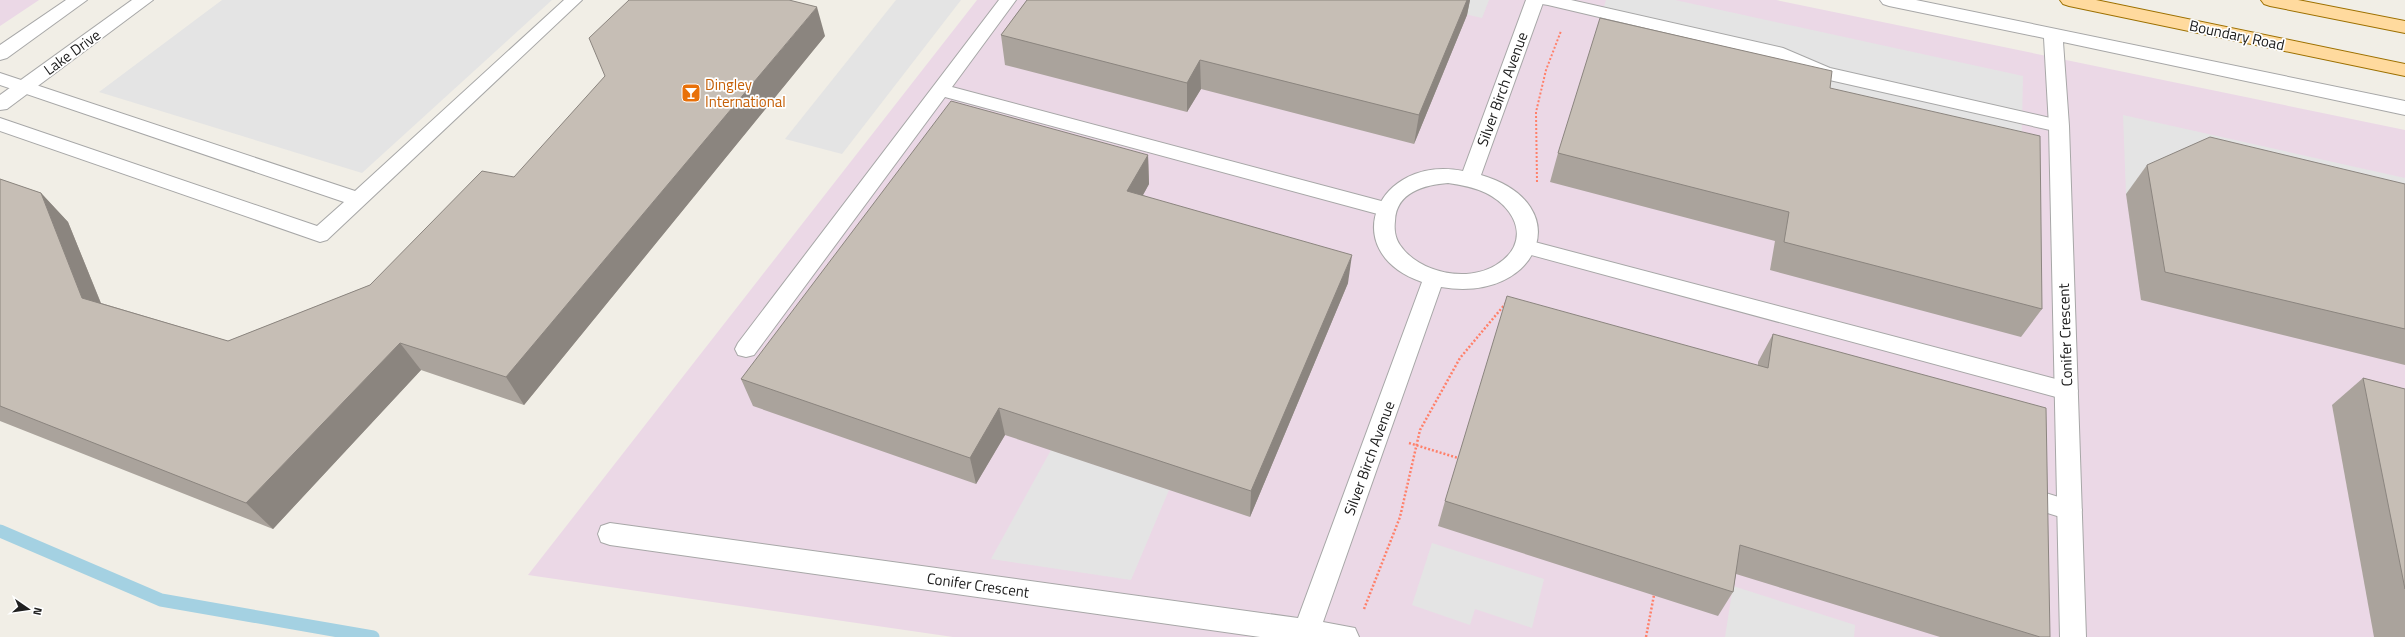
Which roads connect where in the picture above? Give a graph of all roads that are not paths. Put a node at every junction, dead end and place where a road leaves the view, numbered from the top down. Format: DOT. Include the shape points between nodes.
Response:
graph roads {
  1 [pos="78,0"];
  2 [pos="144,0"];
  3 [pos="574,0"];
  4 [pos="1008,0"];
  5 [pos="1535,0"];
  6 [pos="1548,0"];
  7 [pos="1889,0"];
  8 [pos="2069,0"];
  9 [pos="2270,0"];
  10 [pos="2405,28"];
  11 [pos="2053,34"];
  12 [pos="0,54"];
  13 [pos="2405,70"];
  14 [pos="0,79"];
  15 [pos="23,87"];
  16 [pos="942,90"];
  17 [pos="0,104"];
  18 [pos="2405,108"];
  19 [pos="0,124"];
  20 [pos="2059,126"];
  21 [pos="1470,178"];
  22 [pos="358,199"];
  23 [pos="1385,209"];
  24 [pos="1527,247"];
  25 [pos="1434,278"];
  26 [pos="746,349"];
  27 [pos="2067,391"];
  28 [pos="2024,496"];
  29 [pos="2070,510"];
  30 [pos="610,534"];
  31 [pos="1305,634"];
  32 [pos="1345,637"];
  33 [pos="2073,637"];
  1 -- 12 [label="street"];
  2 -- 15 [label="street, Lake Drive"];
  3 -- 22 [label="lane"];
  4 -- 16 [label="lane"];
  5 -- 21 [label="street, Silver Birch Avenue"];
  6 -- 20 [label="lane" via="1783,54 1825,73"];
  7 -- 11 [label="street"];
  8 -- 13 [label="main road, Boundary Road"];
  9 -- 10 [label="main road"];
  11 -- 18 [label="street"];
  11 -- 20 [label="street, Conifer Crescent"];
  14 -- 15 [label="lane"];
  15 -- 17 [label="street, Lake Drive"];
  15 -- 22 [label="lane"];
  16 -- 23 [label="lane"];
  16 -- 26 [label="lane"];
  19 -- 22 [label="lane" via="320,235"];
  20 -- 27 [label="street, Conifer Crescent"];
  21 -- 23 [label="street" via="1448,176 1428,178 1409,184 1394,195"];
  21 -- 24 [label="street" via="1491,186 1509,198 1522,213 1528,230"];
  23 -- 25 [label="street" via="1384,230 1387,241 1397,256 1414,269"];
  24 -- 25 [label="street" via="1513,266 1502,274 1482,281 1458,282"];
  24 -- 27 [label="lane"];
  25 -- 31 [label="street, Silver Birch Avenue"];
  27 -- 29 [label="street, Conifer Crescent"];
  28 -- 29 [label="lane"];
  29 -- 33 [label="street, Conifer Crescent"];
  30 -- 31 [label="street, Conifer Crescent"];
  31 -- 32 [label="street, Conifer Crescent"];
}
